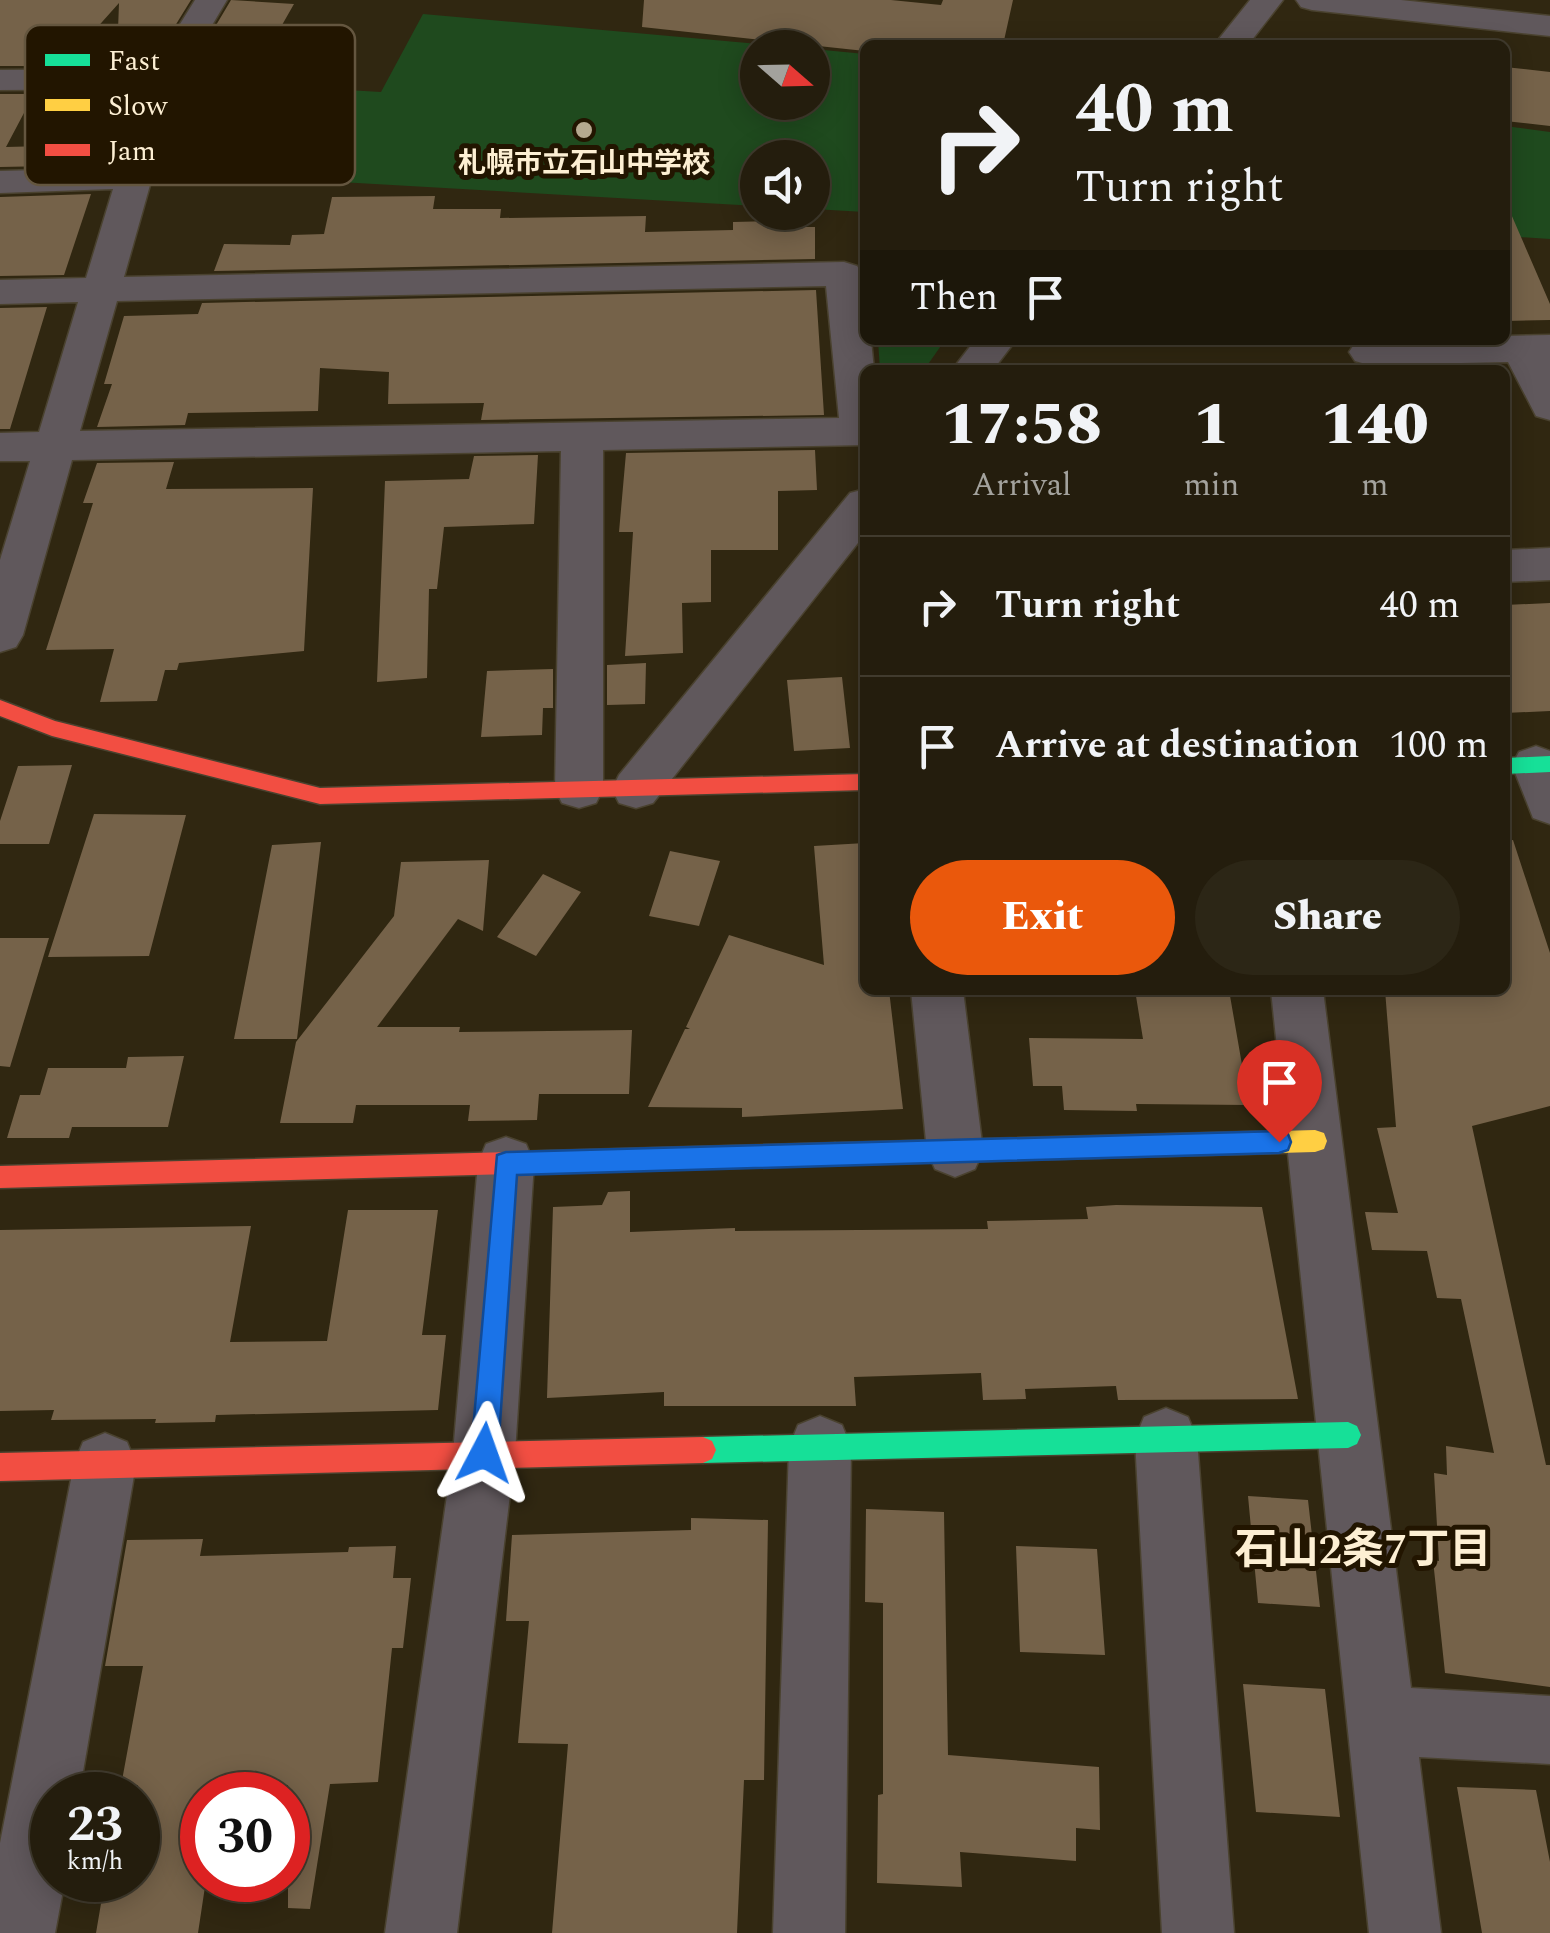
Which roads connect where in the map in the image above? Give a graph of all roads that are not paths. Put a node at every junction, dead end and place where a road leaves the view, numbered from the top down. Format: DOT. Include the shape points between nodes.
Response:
graph roads {
  1 [pos="211,0"];
  2 [pos="1266,0"];
  3 [pos="1312,0"];
  4 [pos="196,25"];
  5 [pos="1550,26"];
  6 [pos="1235,40"];
  7 [pos="0,80"];
  8 [pos="25,80"];
  9 [pos="25,181"];
  10 [pos="0,182"];
  11 [pos="132,185"];
  12 [pos="103,288"];
  13 [pos="0,292"];
  14 [pos="992,345"];
  15 [pos="1536,348"];
  16 [pos="1369,352"];
  17 [pos="976,365"];
  18 [pos="860,406"];
  19 [pos="1550,406"];
  20 [pos="860,431"];
  21 [pos="582,436"];
  22 [pos="58,445"];
  23 [pos="0,447"];
  24 [pos="860,510"];
  25 [pos="1550,564"];
  26 [pos="1510,566"];
  27 [pos="0,636"];
  28 [pos="0,708"];
  29 [pos="860,782"];
  30 [pos="579,789"];
  31 [pos="636,789"];
  32 [pos="938,995"];
  33 [pos="1299,995"];
  34 [pos="1315,1141"];
  35 [pos="955,1151"];
  36 [pos="506,1164"];
  37 [pos="0,1177"];
  38 [pos="1348,1435"];
  39 [pos="1166,1439"];
  40 [pos="820,1447"];
  41 [pos="484,1453"];
  42 [pos="105,1464"];
  43 [pos="0,1467"];
  44 [pos="1380,1720"];
  45 [pos="1550,1730"];
  46 [pos="18,1933"];
  47 [pos="421,1933"];
  48 [pos="809,1933"];
  49 [pos="1198,1933"];
  50 [pos="1405,1933"];
  1 -- 4 [label="street"];
  2 -- 6 [label="street"];
  3 -- 5 [label="street"];
  7 -- 8 [label="street"];
  9 -- 10 [label="street"];
  11 -- 12 [label="street"];
  12 -- 13 [label="street"];
  12 -- 18 [label="street" via="844,274"];
  12 -- 22 [label="street"];
  14 -- 17 [label="street"];
  15 -- 16 [label="street"];
  15 -- 19 [label="street"];
  20 -- 21 [label="street"];
  21 -- 22 [label="street"];
  21 -- 30 [label="street"];
  22 -- 23 [label="street"];
  22 -- 27 [label="street"];
  24 -- 31 [label="street"];
  25 -- 26 [label="street"];
  28 -- 30 [label="street" via="52,728 320,796"];
  29 -- 31 [label="street"];
  30 -- 31 [label="street"];
  32 -- 35 [label="street"];
  33 -- 34 [label="street"];
  34 -- 35 [label="street"];
  34 -- 38 [label="street"];
  35 -- 36 [label="street"];
  36 -- 37 [label="street"];
  36 -- 41 [label="street"];
  38 -- 39 [label="street"];
  38 -- 44 [label="street"];
  39 -- 40 [label="street"];
  39 -- 49 [label="street"];
  40 -- 41 [label="street"];
  40 -- 48 [label="street"];
  41 -- 42 [label="street"];
  41 -- 47 [label="street"];
  42 -- 43 [label="street"];
  42 -- 46 [label="street"];
  44 -- 45 [label="street"];
  44 -- 50 [label="street"];
}
